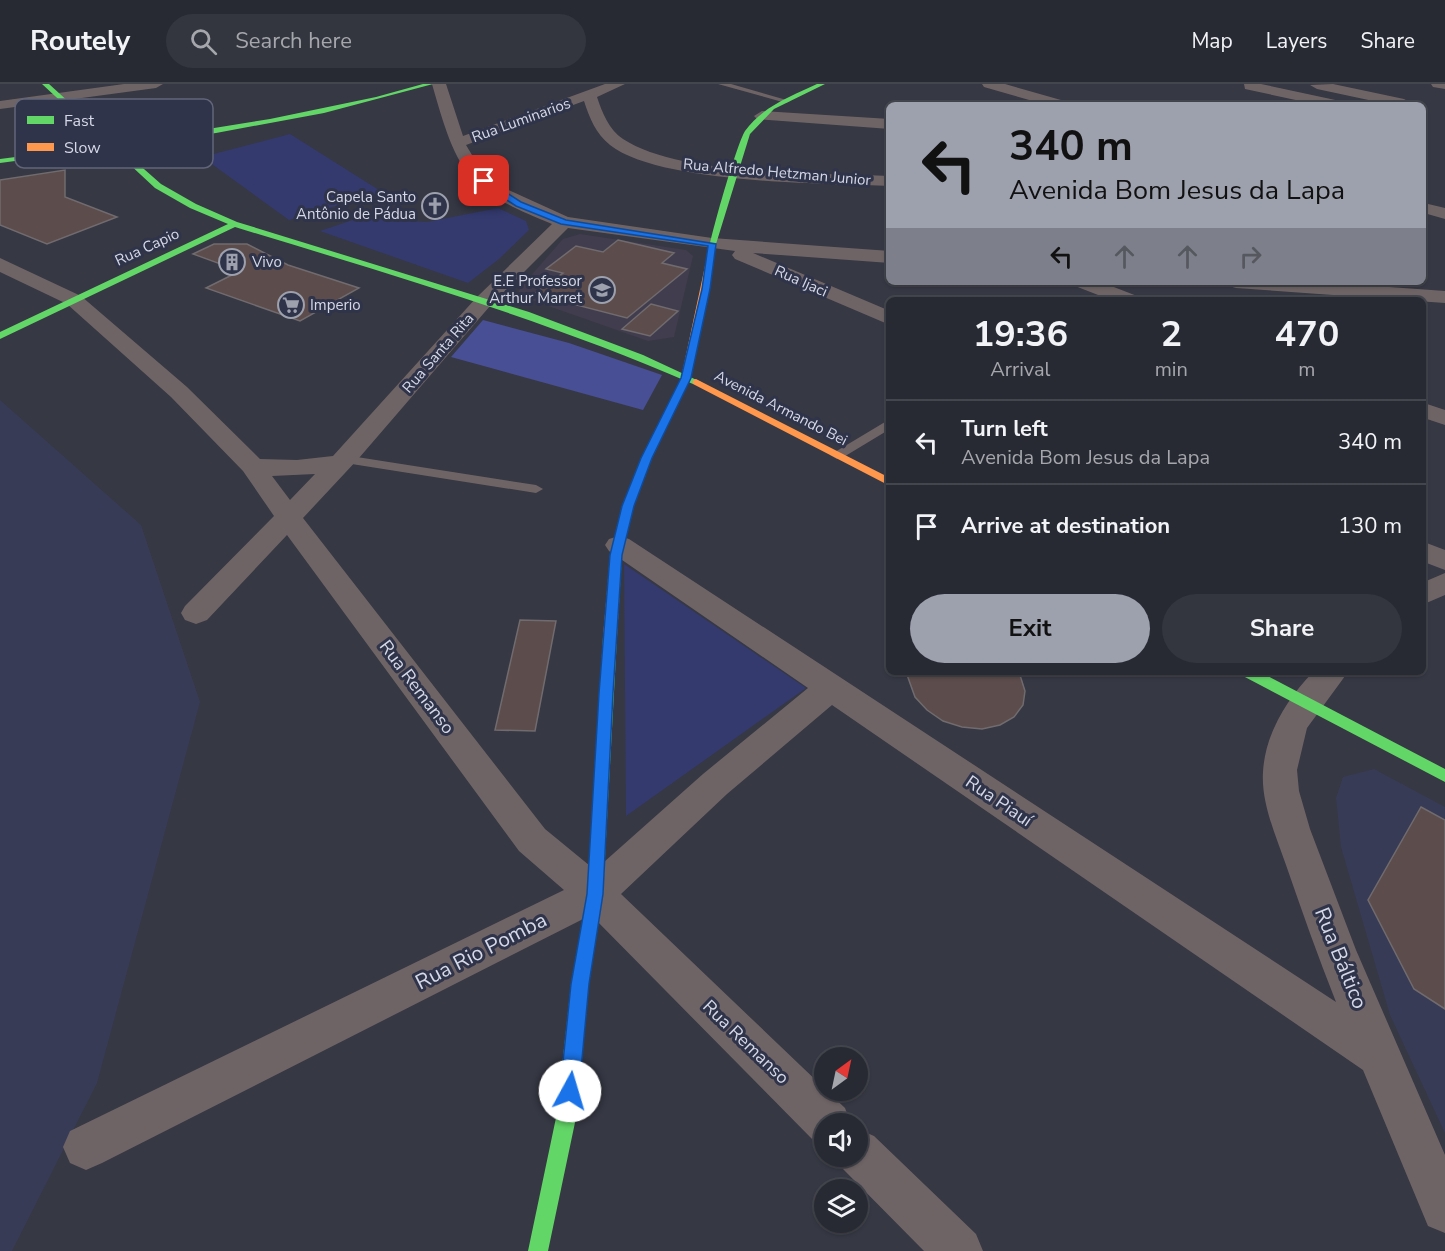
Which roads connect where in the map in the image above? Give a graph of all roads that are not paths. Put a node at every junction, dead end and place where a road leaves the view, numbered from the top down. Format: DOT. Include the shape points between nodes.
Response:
graph roads {
  1 [pos="45,84"];
  2 [pos="156,84"];
  3 [pos="430,84"];
  4 [pos="439,84"];
  5 [pos="618,84"];
  6 [pos="722,84"];
  7 [pos="822,84"];
  8 [pos="989,84"];
  9 [pos="1253,84"];
  10 [pos="1313,84"];
  11 [pos="1438,84"];
  12 [pos="1445,86"];
  13 [pos="1415,91"];
  14 [pos="589,95"];
  15 [pos="59,97"];
  16 [pos="44,99"];
  17 [pos="61,99"];
  18 [pos="786,100"];
  19 [pos="1052,102"];
  20 [pos="1326,102"];
  21 [pos="1394,102"];
  22 [pos="1405,102"];
  23 [pos="15,103"];
  24 [pos="0,105"];
  25 [pos="762,116"];
  26 [pos="886,124"];
  27 [pos="213,129"];
  28 [pos="457,143"];
  29 [pos="15,159"];
  30 [pos="0,161"];
  31 [pos="138,168"];
  32 [pos="734,172"];
  33 [pos="886,182"];
  34 [pos="1445,203"];
  35 [pos="1426,205"];
  36 [pos="1426,206"];
  37 [pos="1445,214"];
  38 [pos="564,222"];
  39 [pos="234,224"];
  40 [pos="712,244"];
  41 [pos="886,257"];
  42 [pos="0,264"];
  43 [pos="1090,285"];
  44 [pos="1278,285"];
  45 [pos="1122,297"];
  46 [pos="1445,297"];
  47 [pos="74,300"];
  48 [pos="483,302"];
  49 [pos="886,317"];
  50 [pos="0,336"];
  51 [pos="686,378"];
  52 [pos="1426,408"];
  53 [pos="1426,409"];
  54 [pos="1445,409"];
  55 [pos="1445,418"];
  56 [pos="886,425"];
  57 [pos="837,455"];
  58 [pos="342,460"];
  59 [pos="252,466"];
  60 [pos="886,481"];
  61 [pos="536,489"];
  62 [pos="288,517"];
  63 [pos="619,545"];
  64 [pos="1426,552"];
  65 [pos="1445,561"];
  66 [pos="1445,583"];
  67 [pos="1426,593"];
  68 [pos="196,613"];
  69 [pos="1254,675"];
  70 [pos="1329,675"];
  71 [pos="831,687"];
  72 [pos="1304,701"];
  73 [pos="1445,776"];
  74 [pos="595,894"];
  75 [pos="1380,1056"];
  76 [pos="818,1113"];
  77 [pos="86,1147"];
  78 [pos="868,1162"];
  79 [pos="1445,1209"];
  80 [pos="538,1251"];
  81 [pos="959,1251"];
  1 -- 15 [label="street, Avenida Armando Bei"];
  2 -- 15 [label="street"];
  3 -- 27 [label="street" via="364,103"];
  4 -- 28 [label="street"];
  5 -- 14 [label="street, Rua Luminarios"];
  6 -- 18 [label="lane"];
  7 -- 18 [label="street"];
  8 -- 19 [label="street"];
  9 -- 20 [label="street" via="1250,86"];
  10 -- 21 [label="street"];
  11 -- 12 [label="street"];
  13 -- 22 [label="street"];
  14 -- 28 [label="street, Rua Luminarios"];
  14 -- 32 [label="street, Rua Alfredo Hetzman Junior" via="601,125 626,148 657,160"];
  15 -- 16 [label="street"];
  15 -- 17 [label="street, Avenida Armando Bei"];
  18 -- 25 [label="street"];
  23 -- 24 [label="street"];
  25 -- 26 [label="street"];
  25 -- 32 [label="street" via="747,133"];
  28 -- 38 [label="street" via="474,173 494,190"];
  29 -- 30 [label="street"];
  31 -- 39 [label="street, Avenida Armando Bei" via="158,186"];
  32 -- 33 [label="street, Rua Alfredo Hetzman Junior"];
  32 -- 40 [label="street" via="728,202"];
  34 -- 35 [label="street"];
  36 -- 37 [label="street"];
  38 -- 40 [label="street"];
  38 -- 48 [label="street, Rua Santa Rita"];
  39 -- 47 [label="street, Rua Capio"];
  39 -- 48 [label="street, Avenida Armando Bei"];
  40 -- 41 [label="street"];
  40 -- 49 [label="street, Rua Ijaci"];
  40 -- 51 [label="street"];
  42 -- 47 [label="street, Rua Remanso"];
  43 -- 45 [label="street"];
  44 -- 46 [label="street"];
  47 -- 50 [label="street, Rua Capio"];
  47 -- 59 [label="street, Rua Remanso" via="179,392"];
  48 -- 51 [label="street, Avenida Armando Bei" via="589,337"];
  48 -- 58 [label="street, Rua Santa Rita"];
  51 -- 57 [label="street, Avenida Armando Bei"];
  51 -- 63 [label="street" via="647,458 628,506"];
  52 -- 54 [label="street"];
  53 -- 55 [label="street"];
  56 -- 57 [label="lane"];
  57 -- 60 [label="street, Avenida Armando Bei"];
  58 -- 59 [label="street" via="305,469"];
  58 -- 61 [label="lane"];
  58 -- 62 [label="street, Rua Santa Rita"];
  59 -- 62 [label="street, Rua Remanso"];
  62 -- 68 [label="street, Rua Santa Rita"];
  62 -- 74 [label="street, Rua Remanso" via="532,840"];
  63 -- 71 [label="street, Rua Piauí"];
  63 -- 74 [label="street"];
  64 -- 65 [label="street"];
  66 -- 67 [label="street"];
  69 -- 72 [label="street"];
  70 -- 72 [label="street, Rua Báltico"];
  71 -- 74 [label="street, Rua Rio Pomba" via="715,784"];
  71 -- 75 [label="street, Rua Piauí"];
  72 -- 73 [label="street"];
  72 -- 75 [label="street, Rua Báltico" via="1289,731 1279,772 1289,820"];
  74 -- 76 [label="street, Rua Remanso"];
  74 -- 77 [label="street, Rua Rio Pomba"];
  74 -- 80 [label="street" via="580,984 567,1113"];
  75 -- 79 [label="street, Rua Báltico"];
  78 -- 81 [label="street"];
}
